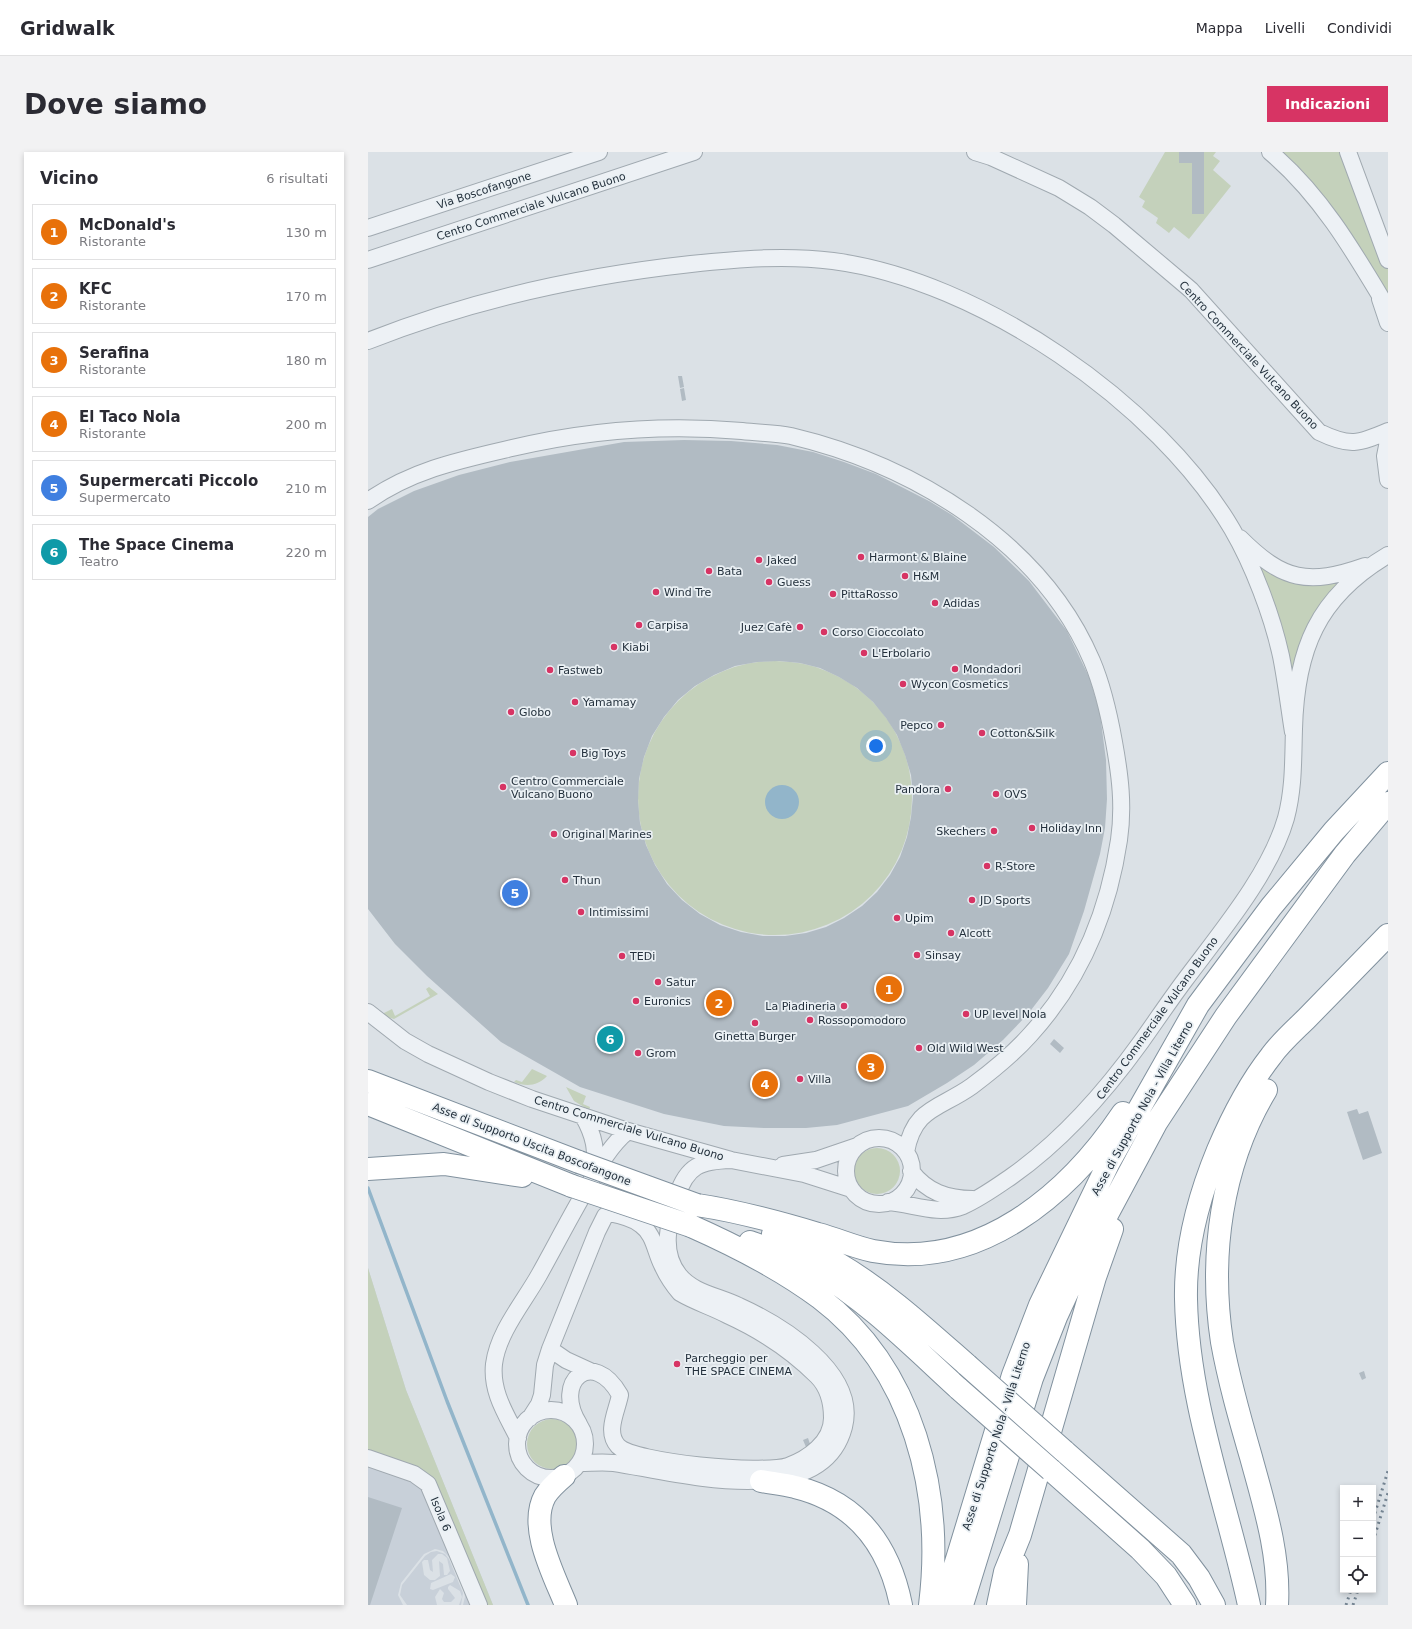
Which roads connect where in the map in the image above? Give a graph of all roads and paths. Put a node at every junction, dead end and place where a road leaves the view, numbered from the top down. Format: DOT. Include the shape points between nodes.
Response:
graph roads {
  1 [pos="599,152"];
  2 [pos="694,152"];
  3 [pos="975,152"];
  4 [pos="1270,152"];
  5 [pos="1348,152"];
  6 [pos="368,228"];
  7 [pos="368,260"];
  8 [pos="1388,260"];
  9 [pos="1377,290"];
  10 [pos="1388,309"];
  11 [pos="1388,323"];
  12 [pos="368,341"];
  13 [pos="1388,431"];
  14 [pos="1388,442"];
  15 [pos="1388,480"];
  16 [pos="368,501"];
  17 [pos="1232,530"];
  18 [pos="1382,558"];
  19 [pos="1293,732"];
  20 [pos="1388,773"];
  21 [pos="1388,803"];
  22 [pos="1388,935"];
  23 [pos="1198,1005"];
  24 [pos="368,1012"];
  25 [pos="1312,1012"];
  26 [pos="368,1082"];
  27 [pos="368,1104"];
  28 [pos="583,1116"];
  29 [pos="1156,1123"];
  30 [pos="628,1131"];
  31 [pos="857,1146"];
  32 [pos="906,1152"];
  33 [pos="732,1160"];
  34 [pos="768,1166"];
  35 [pos="587,1168"];
  36 [pos="372,1170"];
  37 [pos="911,1171"];
  38 [pos="572,1186"];
  39 [pos="851,1189"];
  40 [pos="976,1199"];
  41 [pos="888,1202"];
  42 [pos="697,1204"];
  43 [pos="691,1226"];
  44 [pos="550,1349"];
  45 [pos="590,1371"];
  46 [pos="530,1418"];
  47 [pos="579,1424"];
  48 [pos="518,1438"];
  49 [pos="368,1458"];
  50 [pos="572,1470"];
  51 [pos="761,1481"];
  52 [pos="1020,1535"];
  53 [pos="479,1605"];
  54 [pos="566,1605"];
  55 [pos="901,1605"];
  56 [pos="930,1605"];
  57 [pos="943,1605"];
  58 [pos="962,1605"];
  59 [pos="998,1605"];
  60 [pos="1015,1605"];
  61 [pos="1185,1605"];
  62 [pos="1214,1605"];
  63 [pos="1250,1605"];
  64 [pos="1277,1605"];
  1 -- 6 [label="street, Via Boscofangone"];
  2 -- 7 [label="street, Centro Commerciale Vulcano Buono"];
  3 -- 13 [label="street, Centro Commerciale Vulcano Buono" via="1059,188 1114,225 1191,290 1319,432 1334,439 1353,443"];
  4 -- 9 [label="street" via="1311,193 1333,221"];
  5 -- 8 [label="street"];
  9 -- 10 [label="street"];
  9 -- 11 [label="street"];
  12 -- 17 [label="street" via="426,320 528,291 657,267 793,257 851,264 938,290 1007,322 1048,347 1121,402 1158,434 1205,490"];
  14 -- 15 [label="street"];
  16 -- 32 [label="street" via="390,485 426,470 480,454 582,434 615,430 698,427 780,434 836,450 909,479 951,504 996,537 1026,564 1045,586 1070,621 1091,659 1109,711 1121,785 1122,811 1109,892 1091,944 1046,1016 1030,1036 991,1071 969,1088 925,1113 911,1133"];
  17 -- 18 [label="street" via="1264,560 1282,571 1305,577 1338,575"];
  17 -- 19 [label="street" via="1254,576 1275,632"];
  18 -- 19 [label="street" via="1354,580 1326,610 1314,629 1306,647 1297,683"];
  19 -- 40 [label="street, Centro Commerciale Vulcano Buono" via="1293,776 1286,818 1248,893 1098,1098 1022,1170"];
  20 -- 23 [label="highway, Asse di Supporto Nola - Villa Literno" via="1334,831 1271,907"];
  21 -- 29 [label="highway, Asse di Supporto Nola - Villa Literno" via="1291,925 1226,1016"];
  22 -- 25 [label="highway"];
  23 -- 42 [label="highway" via="1113,1128 1085,1163 1048,1198 1021,1219 994,1235 962,1247 933,1253 874,1251 732,1210"];
  23 -- 57 [label="highway, Asse di Supporto Nola - Villa Literno" via="1109,1162 1040,1305 1013,1375"];
  24 -- 28 [label="street, Centro Commerciale Vulcano Buono" via="405,1041 434,1057 489,1082"];
  25 -- 63 [label="highway" via="1271,1055 1245,1094 1227,1128 1199,1202 1187,1273 1189,1345 1197,1395"];
  25 -- 64 [label="highway" via="1254,1110 1239,1145 1222,1212 1218,1245 1217,1281 1222,1342 1269,1525 1276,1563"];
  26 -- 35 [label="highway, Asse di Supporto Uscita Boscofangone"];
  27 -- 38 [label="highway, Asse di Supporto Uscita Boscofangone"];
  28 -- 30 [label="street, Centro Commerciale Vulcano Buono"];
  28 -- 35 [label="street" via="594,1139 596,1150"];
  29 -- 52 [label="highway" via="1111,1231 1095,1277"];
  29 -- 58 [label="highway, Asse di Supporto Nola - Villa Literno" via="1080,1265 1056,1317 1032,1378"];
  30 -- 33 [label="street, Centro Commerciale Vulcano Buono"];
  30 -- 35 [label="street"];
  31 -- 32 [label="street, Centro Commerciale Vulcano Buono" via="866,1140 877,1138 888,1140"];
  31 -- 34 [label="street, Centro Commerciale Vulcano Buono" via="816,1160"];
  31 -- 39 [label="street" via="851,1153 846,1167 847,1181"];
  32 -- 37 [label="street"];
  33 -- 34 [label="street, Centro Commerciale Vulcano Buono"];
  33 -- 51 [label="street" via="698,1165 686,1175 667,1233 672,1262 678,1274 687,1283 760,1317 808,1350 836,1379 846,1411 844,1427 838,1442 820,1464 792,1477"];
  34 -- 39 [label="street, Centro Commerciale Vulcano Buono"];
  35 -- 42 [label="highway, Asse di Supporto Uscita Boscofangone, bridge"];
  35 -- 48 [label="street" via="539,1275 498,1348 494,1364 497,1395"];
  36 -- 38 [label="highway" via="444,1164"];
  37 -- 40 [label="street" via="928,1188 942,1195 958,1199"];
  37 -- 41 [label="street" via="910,1181 905,1190 898,1198"];
  38 -- 43 [label="highway, Asse di Supporto Uscita Boscofangone, bridge"];
  39 -- 41 [label="street, Centro Commerciale Vulcano Buono" via="868,1202"];
  40 -- 41 [label="street, Centro Commerciale Vulcano Buono" via="952,1209 939,1211"];
  42 -- 62 [label="highway, bridge" via="809,1248 837,1262 905,1310 1181,1554 1199,1578"];
  43 -- 56 [label="highway" via="753,1255 821,1299 851,1327 881,1364 898,1392 921,1452 928,1482 934,1524 934,1576"];
  43 -- 61 [label="highway, bridge" via="730,1234 814,1268 864,1304 1140,1549 1166,1576"];
  44 -- 45 [label="street"];
  44 -- 45 [label="street" via="597,1232 605,1216 609,1213 615,1214 643,1226 652,1238 673,1285 680,1293 758,1331 782,1346 818,1378 828,1393 832,1423 826,1438 817,1449 786,1466 714,1467 628,1453 614,1442 612,1436 620,1394 614,1383 605,1375"];
  44 -- 46 [label="street" via="545,1366 542,1395"];
  45 -- 47 [label="street" via="577,1378 569,1393 573,1415"];
  46 -- 47 [label="street" via="539,1412 556,1411 571,1416"];
  46 -- 48 [label="street" via="524,1423"];
  47 -- 50 [label="street" via="584,1433 584,1454"];
  48 -- 50 [label="street" via="520,1458 534,1474 543,1478 554,1478"];
  49 -- 53 [label="street, Isola 6" via="414,1474 428,1484"];
  50 -- 51 [label="street" via="612,1463 701,1478"];
  50 -- 54 [label="highway" via="552,1487 545,1497 540,1509 539,1525 542,1543"];
  51 -- 55 [label="highway" via="795,1487 818,1495 840,1505 860,1522 876,1539 888,1561"];
  52 -- 59 [label="highway" via="1005,1572"];
  52 -- 60 [label="highway"];
}
